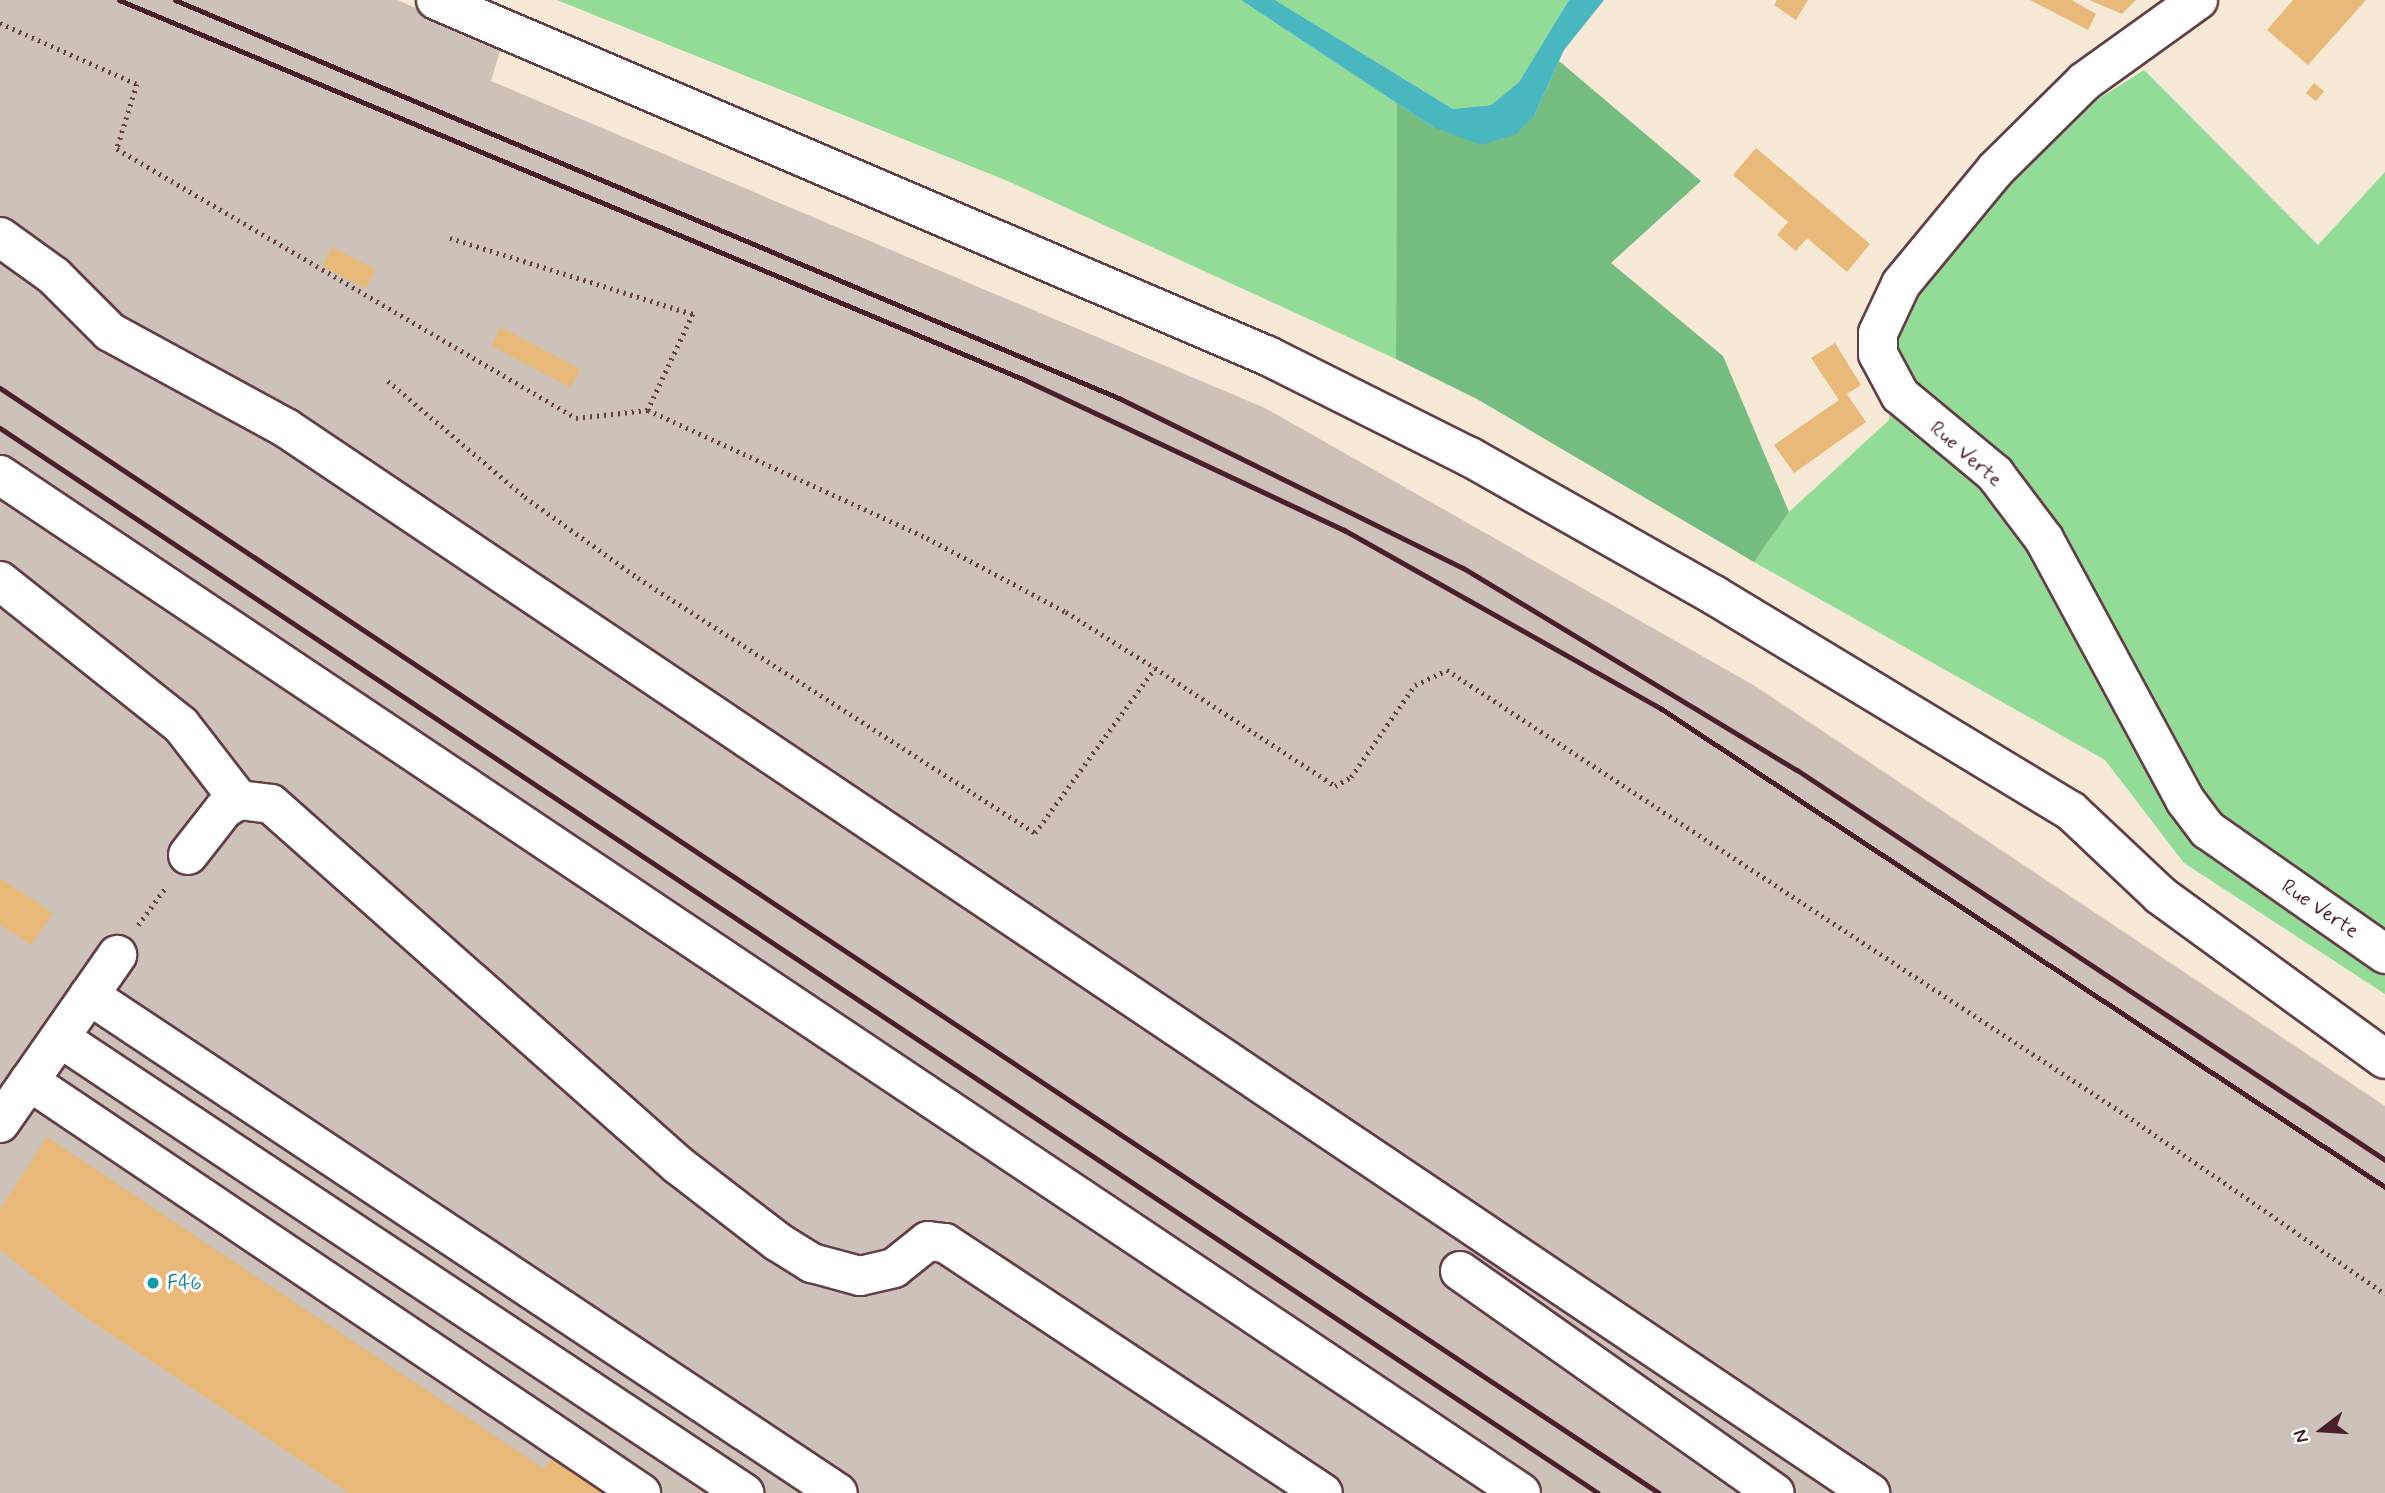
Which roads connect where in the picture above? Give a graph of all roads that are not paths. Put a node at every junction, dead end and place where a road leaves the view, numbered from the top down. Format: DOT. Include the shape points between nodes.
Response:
graph roads {
  1 [pos="436,0"];
  2 [pos="2198,0"];
  3 [pos="0,237"];
  4 [pos="0,475"];
  5 [pos="0,581"];
  6 [pos="239,800"];
  7 [pos="188,855"];
  8 [pos="2385,954"];
  9 [pos="117,955"];
  10 [pos="89,995"];
  11 [pos="60,1038"];
  12 [pos="2385,1059"];
  13 [pos="29,1081"];
  14 [pos="0,1123"];
  15 [pos="1460,1271"];
  16 [pos="641,1493"];
  17 [pos="744,1493"];
  18 [pos="838,1493"];
  19 [pos="1322,1493"];
  20 [pos="1521,1493"];
  21 [pos="1775,1493"];
  22 [pos="1870,1493"];
  1 -- 12 [label="street" via="1268,356 1470,457 1714,595 2071,811 2160,895"];
  2 -- 8 [label="street, Rue Verte" via="2084,82 1996,169 1901,284 1878,333 1878,354 1900,395 1995,474 2037,529 2185,800 2208,830"];
  3 -- 22 [label="street" via="54,276 110,332 286,428"];
  4 -- 20 [label="street"];
  5 -- 6 [label="street" via="181,725"];
  6 -- 7 [label="street" via="224,809"];
  6 -- 19 [label="street" via="271,804 678,1165 778,1242 812,1263 860,1276 894,1268 928,1241 945,1243"];
  9 -- 10 [label="street"];
  10 -- 11 [label="street"];
  10 -- 18 [label="street"];
  11 -- 13 [label="street"];
  11 -- 17 [label="street"];
  13 -- 14 [label="street"];
  13 -- 16 [label="street"];
  15 -- 21 [label="street"];
}
